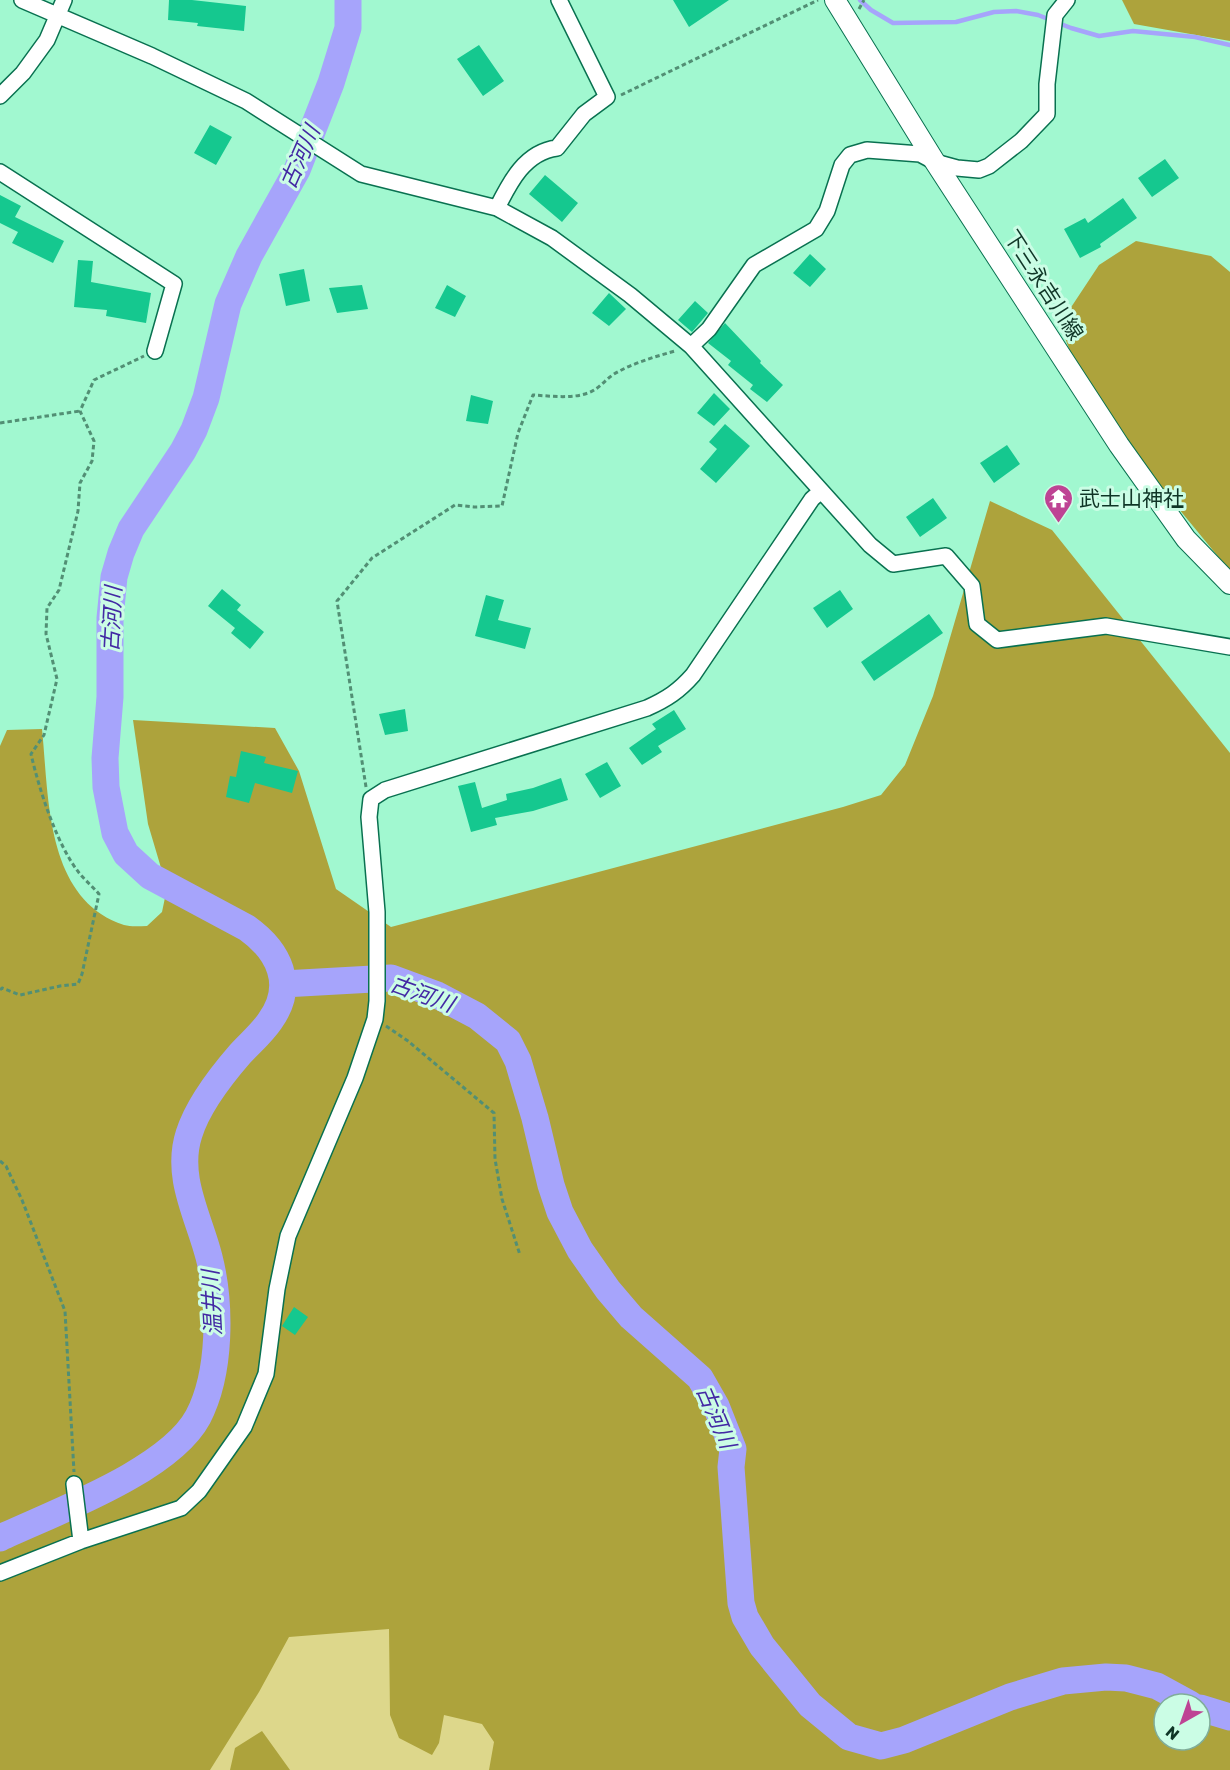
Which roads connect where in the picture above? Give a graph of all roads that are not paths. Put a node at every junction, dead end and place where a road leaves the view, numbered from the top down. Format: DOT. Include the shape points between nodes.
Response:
graph roads {
  1 [pos="22,0"];
  2 [pos="64,0"];
  3 [pos="559,0"];
  4 [pos="835,0"];
  5 [pos="1067,0"];
  6 [pos="58,16"];
  7 [pos="0,96"];
  8 [pos="935,162"];
  9 [pos="0,172"];
  10 [pos="497,208"];
  11 [pos="691,346"];
  12 [pos="155,351"];
  13 [pos="821,491"];
  14 [pos="1230,584"];
  15 [pos="1230,647"];
  16 [pos="74,1484"];
  17 [pos="82,1538"];
  18 [pos="0,1573"];
  1 -- 6 [label="street"];
  2 -- 6 [label="street"];
  3 -- 10 [label="street" via="607,97 584,114 557,148 547,149 530,160 512,179"];
  4 -- 8 [label="main road, 下三永吉川線"];
  5 -- 8 [label="street" via="1054,21 1047,114 989,166 979,170"];
  6 -- 7 [label="street" via="47,40"];
  6 -- 10 [label="street" via="235,96 361,174"];
  8 -- 11 [label="street" via="920,154 867,150 850,155 842,165 827,211 816,229 754,265 709,329"];
  8 -- 14 [label="main road, 下三永吉川線" via="1119,445 1186,539"];
  9 -- 12 [label="street" via="174,284"];
  10 -- 11 [label="street" via="552,238"];
  11 -- 13 [label="street"];
  13 -- 15 [label="street" via="870,545 893,564 946,556 972,586 977,624 998,640 1106,626"];
  13 -- 17 [label="street" via="693,675 669,699 385,790 372,799 369,817 377,912 375,1019 355,1078 288,1236 266,1374 244,1427 199,1491 181,1508"];
  16 -- 17 [label="street"];
  17 -- 18 [label="street"];
}
